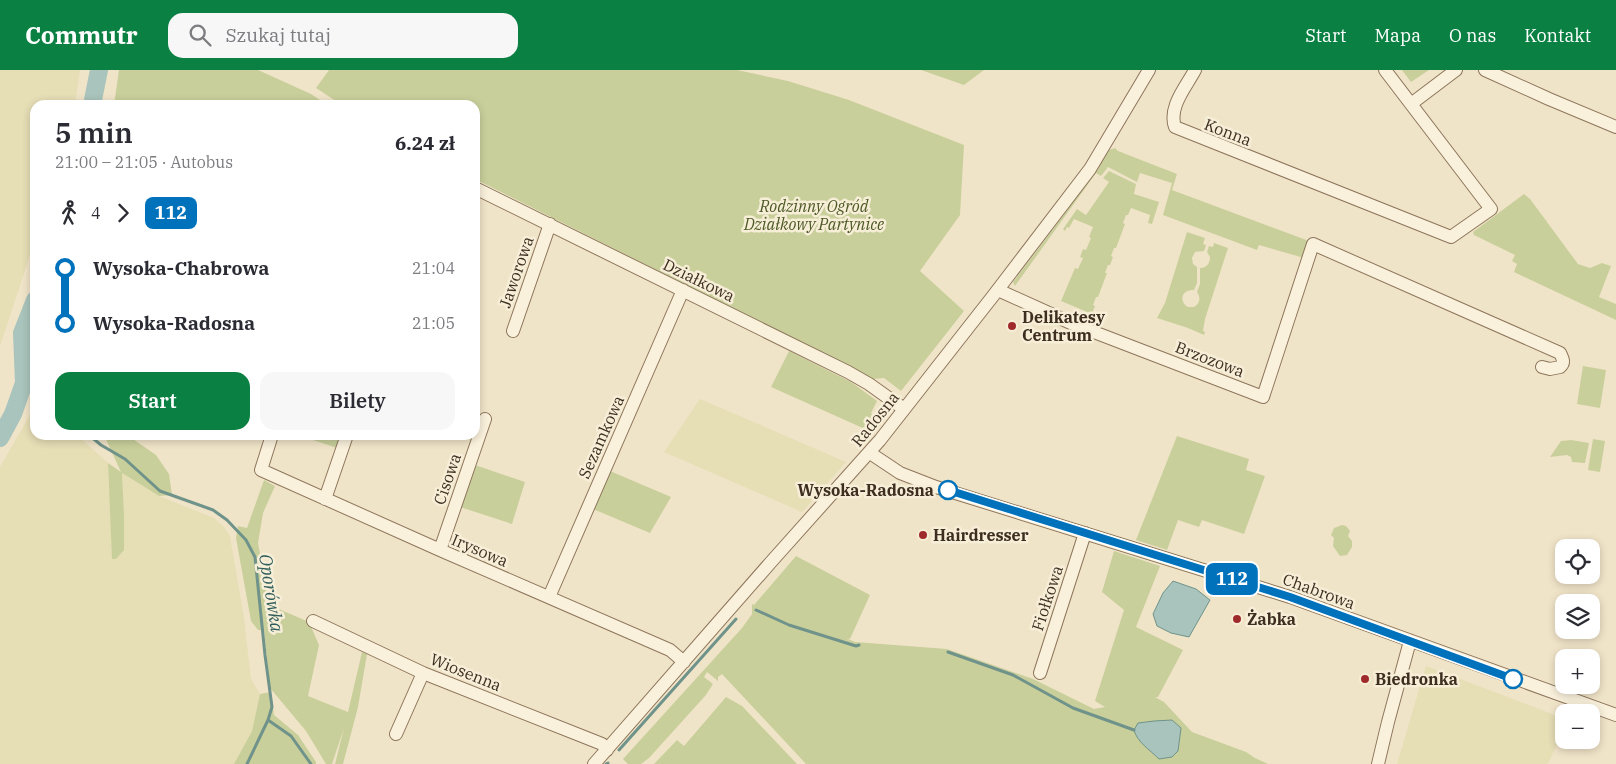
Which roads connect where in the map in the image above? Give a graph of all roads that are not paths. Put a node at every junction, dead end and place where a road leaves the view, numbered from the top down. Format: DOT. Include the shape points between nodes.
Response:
graph roads {
  1 [pos="1149,70"];
  2 [pos="1195,70"];
  3 [pos="1385,70"];
  4 [pos="1456,70"];
  5 [pos="1485,70"];
  6 [pos="1411,104"];
  7 [pos="1616,126"];
  8 [pos="480,190"];
  9 [pos="550,224"];
  10 [pos="683,290"];
  11 [pos="998,290"];
  12 [pos="513,331"];
  13 [pos="1542,367"];
  14 [pos="904,410"];
  15 [pos="485,419"];
  16 [pos="480,434"];
  17 [pos="270,440"];
  18 [pos="346,440"];
  19 [pos="478,440"];
  20 [pos="870,453"];
  21 [pos="325,499"];
  22 [pos="1085,533"];
  23 [pos="440,550"];
  24 [pos="549,597"];
  25 [pos="314,621"];
  26 [pos="1410,641"];
  27 [pos="684,662"];
  28 [pos="423,673"];
  29 [pos="1040,673"];
  30 [pos="1616,715"];
  31 [pos="396,734"];
  32 [pos="607,750"];
  33 [pos="594,764"];
  34 [pos="1378,764"];
  1 -- 11 [label="street, Radosna" via="1090,168"];
  2 -- 6 [label="street, Konna" via="1176,106 1172,119 1175,127 1451,237 1490,209"];
  3 -- 6 [label="street"];
  4 -- 6 [label="street"];
  5 -- 7 [label="street"];
  8 -- 9 [label="street, Działkowa"];
  9 -- 10 [label="street, Działkowa"];
  9 -- 12 [label="street, Jaworowa"];
  10 -- 14 [label="street, Działkowa" via="848,372"];
  10 -- 24 [label="street, Sezamkowa"];
  11 -- 13 [label="street, Brzozowa" via="1074,324 1263,397 1313,244 1563,357 1560,367"];
  11 -- 14 [label="street, Radosna"];
  14 -- 20 [label="street, Radosna"];
  15 -- 16 [label="street, Cisowa"];
  17 -- 21 [label="street, Irysowa" via="261,470"];
  18 -- 21 [label="street"];
  19 -- 23 [label="street, Cisowa"];
  20 -- 22 [label="street, Chabrowa" via="900,473"];
  20 -- 27 [label="street, Radosna"];
  21 -- 23 [label="street, Irysowa"];
  22 -- 26 [label="street, Chabrowa" via="1290,597"];
  22 -- 29 [label="street, Fiołkowa"];
  23 -- 24 [label="street, Irysowa"];
  24 -- 27 [label="street, Irysowa" via="670,650"];
  25 -- 28 [label="street, Wiosenna"];
  26 -- 30 [label="street, Chabrowa"];
  26 -- 34 [label="street"];
  27 -- 32 [label="street, Radosna"];
  28 -- 31 [label="street"];
  28 -- 32 [label="street, Wiosenna" via="602,744"];
  32 -- 33 [label="street, Radosna"];
}
